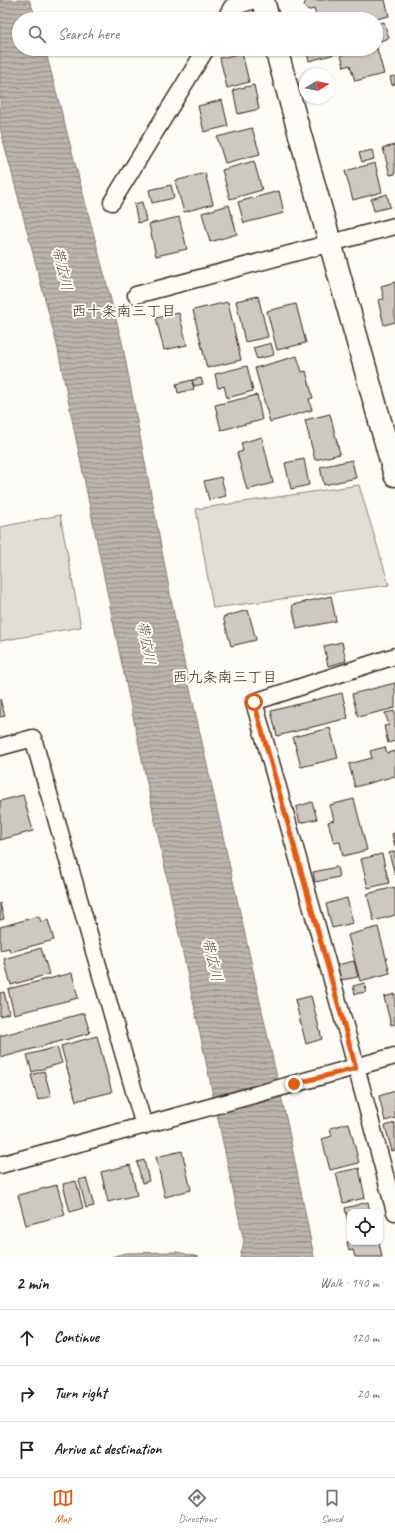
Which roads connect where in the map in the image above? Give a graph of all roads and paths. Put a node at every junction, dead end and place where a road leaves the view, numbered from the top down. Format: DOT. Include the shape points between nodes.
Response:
graph roads {
  1 [pos="255,0"];
  2 [pos="262,0"];
  3 [pos="229,12"];
  4 [pos="266,12"];
  5 [pos="202,56"];
  6 [pos="278,56"];
  7 [pos="112,202"];
  8 [pos="395,226"];
  9 [pos="330,243"];
  10 [pos="136,295"];
  11 [pos="395,475"];
  12 [pos="395,656"];
  13 [pos="0,747"];
  14 [pos="395,1056"];
  15 [pos="356,1068"];
  16 [pos="144,1126"];
  17 [pos="0,1165"];
  18 [pos="395,1212"];
  1 -- 3 [label="street" via="232,7"];
  2 -- 4 [label="street"];
  5 -- 7 [label="street"];
  6 -- 9 [label="street"];
  8 -- 9 [label="street"];
  9 -- 10 [label="street"];
  9 -- 11 [label="street"];
  12 -- 15 [label="street" via="254,702"];
  13 -- 16 [label="street" via="34,738"];
  14 -- 15 [label="street"];
  15 -- 16 [label="street"];
  15 -- 18 [label="street"];
  16 -- 17 [label="street"];
}
